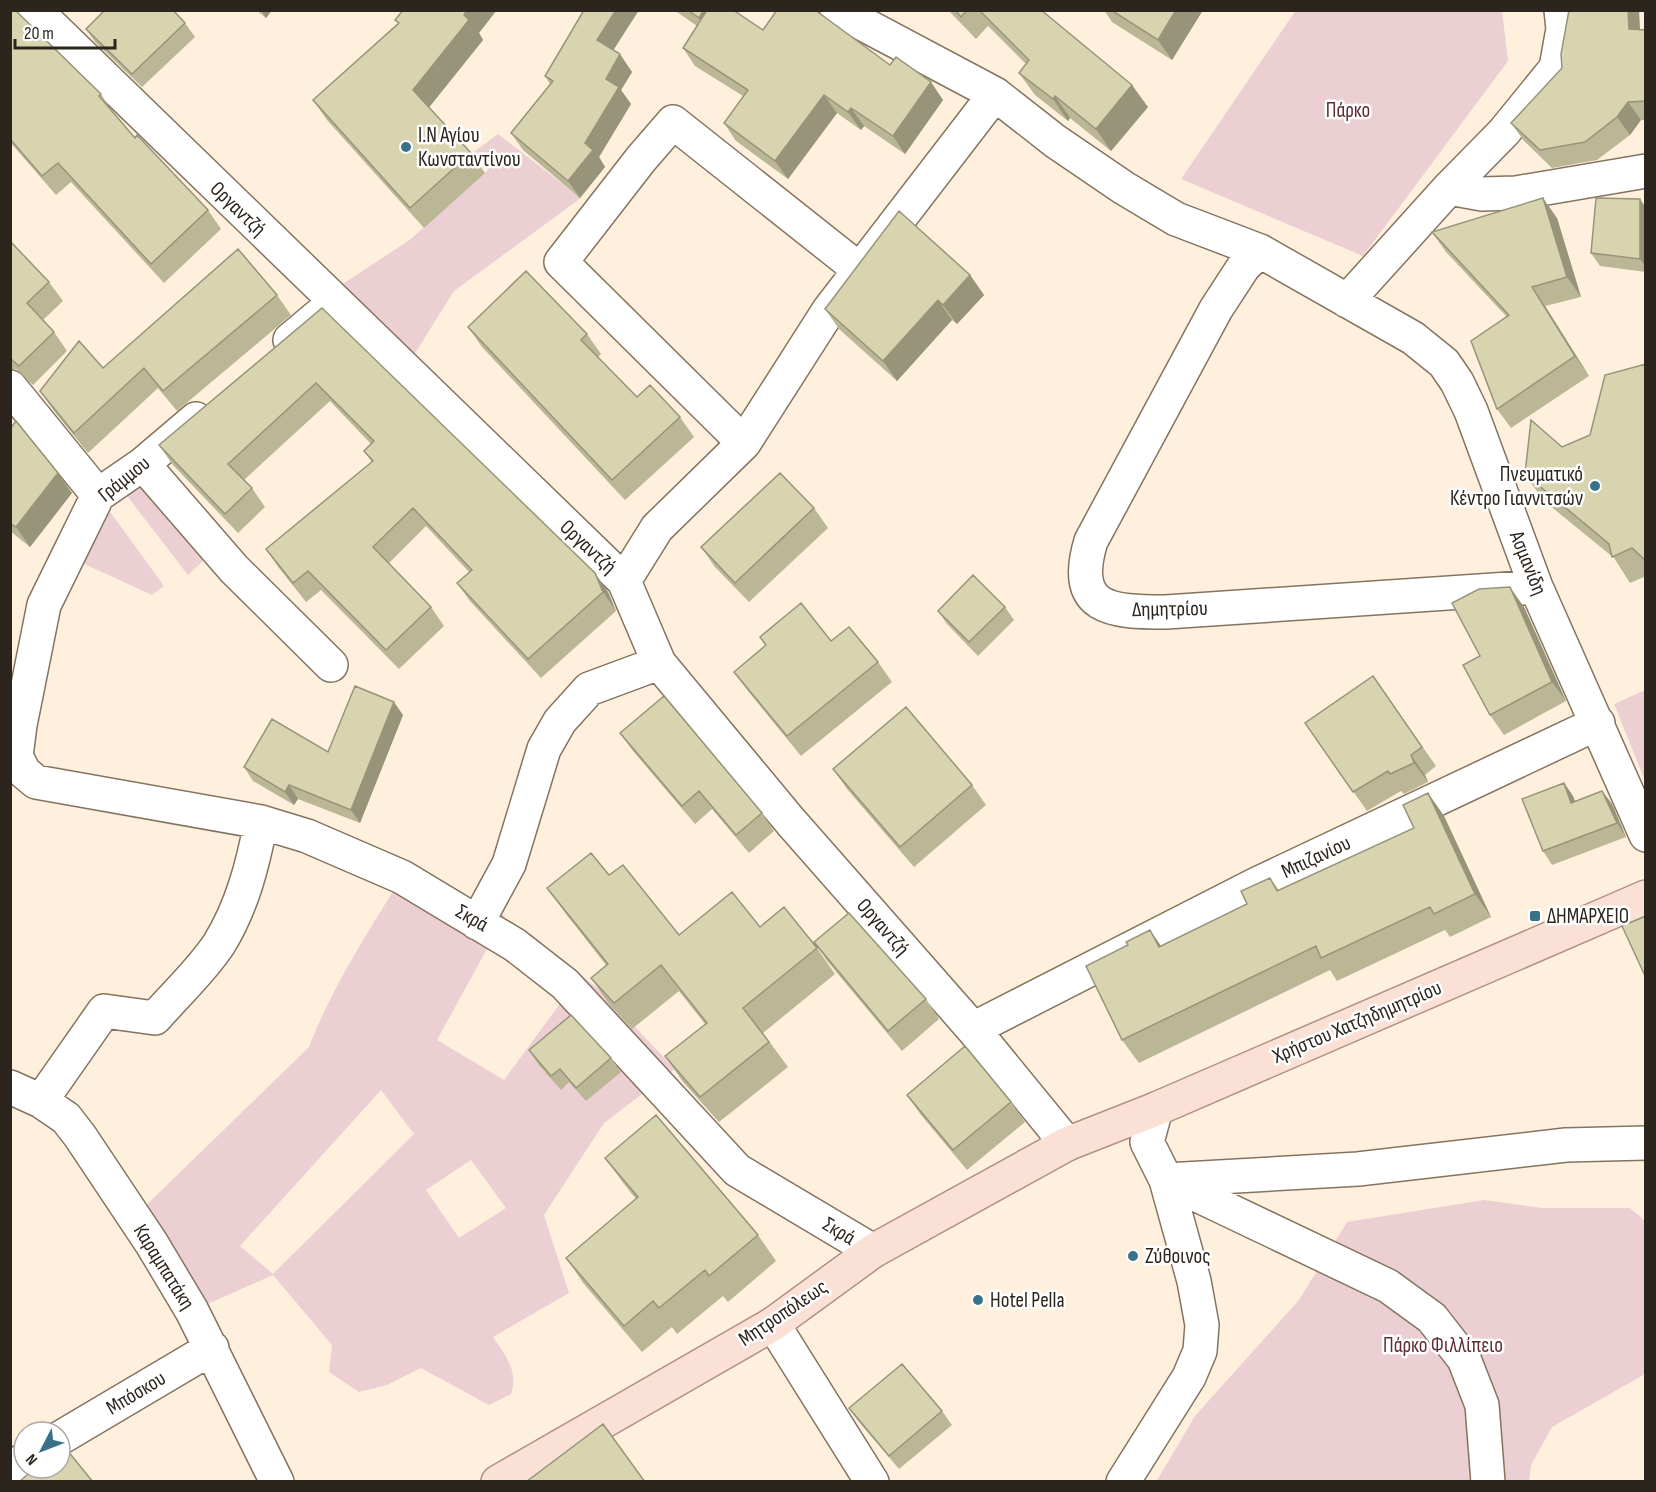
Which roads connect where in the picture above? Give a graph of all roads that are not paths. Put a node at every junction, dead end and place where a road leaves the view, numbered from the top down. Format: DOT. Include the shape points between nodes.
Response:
graph roads {
  1 [pos="35,10"];
  2 [pos="837,10"];
  3 [pos="1561,10"];
  4 [pos="995,94"];
  5 [pos="1646,171"];
  6 [pos="1449,188"];
  7 [pos="1260,251"];
  8 [pos="861,271"];
  9 [pos="1347,301"];
  10 [pos="334,303"];
  11 [pos="271,357"];
  12 [pos="10,387"];
  13 [pos="216,402"];
  14 [pos="744,442"];
  15 [pos="143,464"];
  16 [pos="98,495"];
  17 [pos="624,581"];
  18 [pos="1536,587"];
  19 [pos="659,663"];
  20 [pos="332,664"];
  21 [pos="1598,723"];
  22 [pos="20,725"];
  23 [pos="261,822"];
  24 [pos="1646,834"];
  25 [pos="1646,897"];
  26 [pos="477,922"];
  27 [pos="972,1029"];
  28 [pos="10,1087"];
  29 [pos="41,1101"];
  30 [pos="1155,1109"];
  31 [pos="1646,1143"];
  32 [pos="1066,1144"];
  33 [pos="1166,1180"];
  34 [pos="873,1251"];
  35 [pos="773,1324"];
  36 [pos="212,1348"];
  37 [pos="72,1431"];
  38 [pos="277,1482"];
  39 [pos="498,1482"];
  40 [pos="872,1482"];
  41 [pos="1123,1482"];
  42 [pos="1488,1482"];
  1 -- 10 [label="street, Οργαντζή"];
  2 -- 4 [label="street, Ασμανίδη"];
  3 -- 6 [label="street" via="1563,29 1556,68 1504,132"];
  4 -- 7 [label="street, Ασμανίδη" via="1055,141 1159,209"];
  4 -- 8 [label="street"];
  5 -- 6 [label="street" via="1516,193 1482,194"];
  6 -- 9 [label="street"];
  7 -- 9 [label="street, Ασμανίδη"];
  7 -- 18 [label="street, Δημητρίου" via="1244,266 1216,309 1091,541 1083,577 1092,596 1105,606 1125,612 1166,612"];
  8 -- 14 [label="street" via="829,310"];
  8 -- 14 [label="street" via="673,122 561,262"];
  9 -- 18 [label="street, Ασμανίδη" via="1413,338 1444,363 1457,382"];
  10 -- 11 [label="street"];
  10 -- 17 [label="street, Οργαντζή"];
  12 -- 16 [label="street"];
  13 -- 15 [label="street, Γράμμου"];
  14 -- 17 [label="street" via="657,528"];
  15 -- 16 [label="street, Γράμμου"];
  15 -- 20 [label="street" via="234,569"];
  16 -- 22 [label="street, Γράμμου" via="44,605"];
  17 -- 19 [label="street, Οργαντζή"];
  18 -- 21 [label="street, Ασμανίδη"];
  19 -- 26 [label="street" via="589,689 560,721 544,748 510,864"];
  19 -- 27 [label="street, Οργαντζή"];
  21 -- 24 [label="street, Ασμανίδη"];
  21 -- 27 [label="street, Μπιζανίου" via="1257,884"];
  22 -- 23 [label="street, Σκρά" via="16,756 24,772 36,782"];
  23 -- 26 [label="street, Σκρά" via="307,836 402,877"];
  23 -- 29 [label="street" via="240,902 218,945 155,1018 104,1011"];
  25 -- 30 [label="main road, Χρήστου Χατζηδημητρίου"];
  26 -- 34 [label="street, Σκρά" via="515,945 565,984 737,1170"];
  27 -- 32 [label="street, Οργαντζή"];
  28 -- 29 [label="street, Καραμπατάκη"];
  29 -- 36 [label="street, Καραμπατάκη" via="66,1118 80,1136 152,1244"];
  30 -- 32 [label="main road, Χρήστου Χατζηδημητρίου"];
  30 -- 33 [label="street" via="1147,1142"];
  31 -- 33 [label="street" via="1566,1145 1358,1169"];
  32 -- 34 [label="main road, Μητροπόλεως"];
  33 -- 41 [label="street" via="1194,1281 1202,1325 1200,1351 1189,1377"];
  33 -- 42 [label="street" via="1388,1286 1432,1318 1464,1359 1482,1405"];
  34 -- 35 [label="main road, Μητροπόλεως"];
  35 -- 39 [label="main road, Μητροπόλεως"];
  35 -- 40 [label="street"];
  36 -- 37 [label="street, Μπόσκου"];
  36 -- 38 [label="street, Καραμπατάκη"];
}
